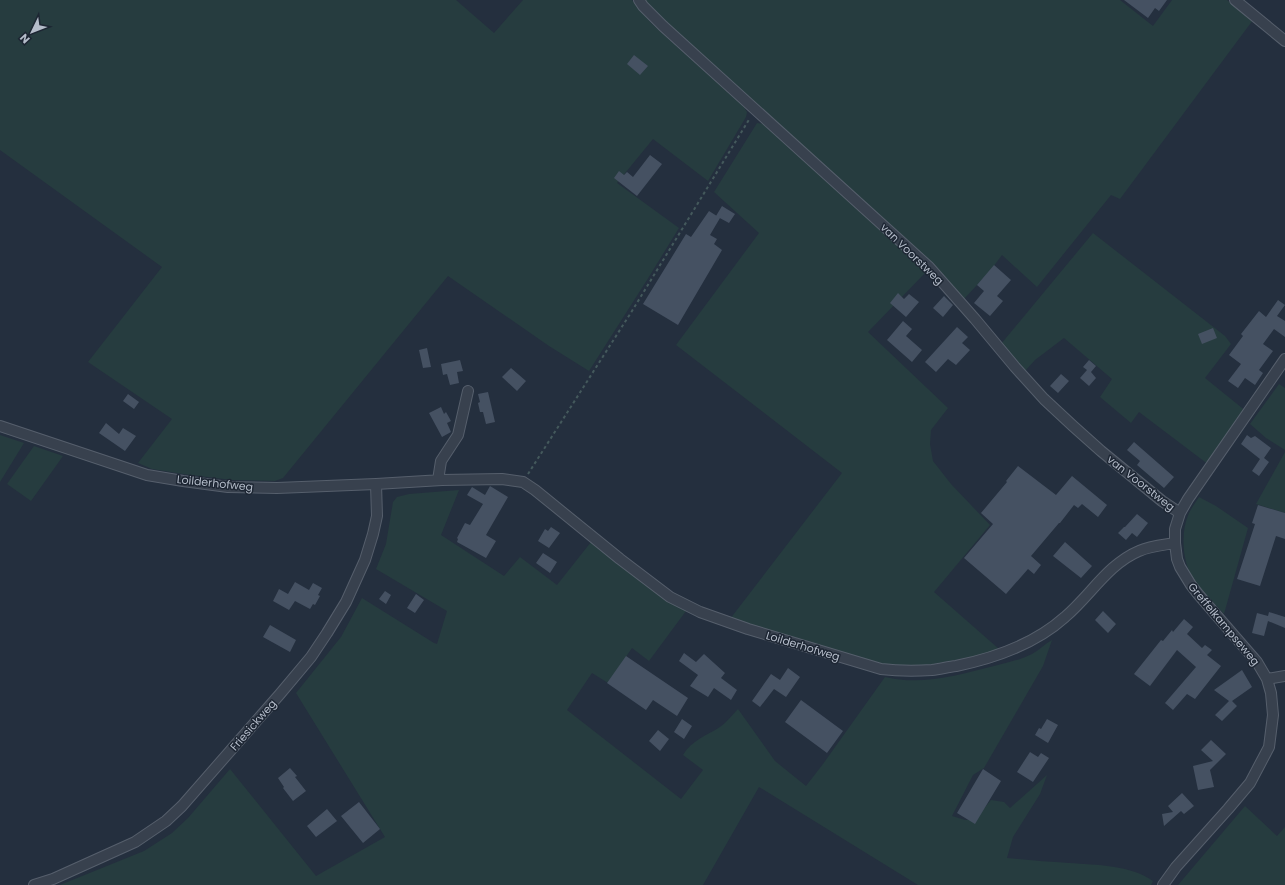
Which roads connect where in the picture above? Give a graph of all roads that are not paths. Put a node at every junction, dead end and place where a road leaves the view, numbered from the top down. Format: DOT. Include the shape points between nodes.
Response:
graph roads {
  1 [pos="639,0"];
  2 [pos="1235,0"];
  3 [pos="1285,41"];
  4 [pos="1285,359"];
  5 [pos="468,391"];
  6 [pos="0,426"];
  7 [pos="438,480"];
  8 [pos="376,484"];
  9 [pos="1180,513"];
  10 [pos="1174,543"];
  11 [pos="1285,676"];
  12 [pos="1267,679"];
  13 [pos="34,885"];
  14 [pos="1163,885"];
  1 -- 9 [label="street, van Voorstweg" via="663,26 929,267 1044,399 1101,451"];
  2 -- 3 [label="street"];
  4 -- 9 [label="street, Greffelkampseweg"];
  5 -- 7 [label="street" via="458,435 440,461"];
  6 -- 8 [label="street, Loilderhofweg" via="147,475 183,481 228,487 277,488"];
  7 -- 8 [label="street, Loilderhofweg"];
  7 -- 10 [label="street, Loilderhofweg" via="502,479 523,482 670,597 700,612 881,669 902,671 934,670 996,656 1016,648 1042,634 1065,617 1115,566 1128,557 1152,546"];
  8 -- 13 [label="street, Friesickweg" via="377,516 366,560 346,602 327,633 280,694 166,821 134,842"];
  9 -- 10 [label="street, Greffelkampseweg"];
  10 -- 12 [label="street, Greffelkampseweg" via="1180,567 1191,585 1257,662"];
  11 -- 12 [label="street"];
  12 -- 14 [label="street, Greffelkampseweg" via="1271,693 1272,715 1269,747 1250,783"];
}
